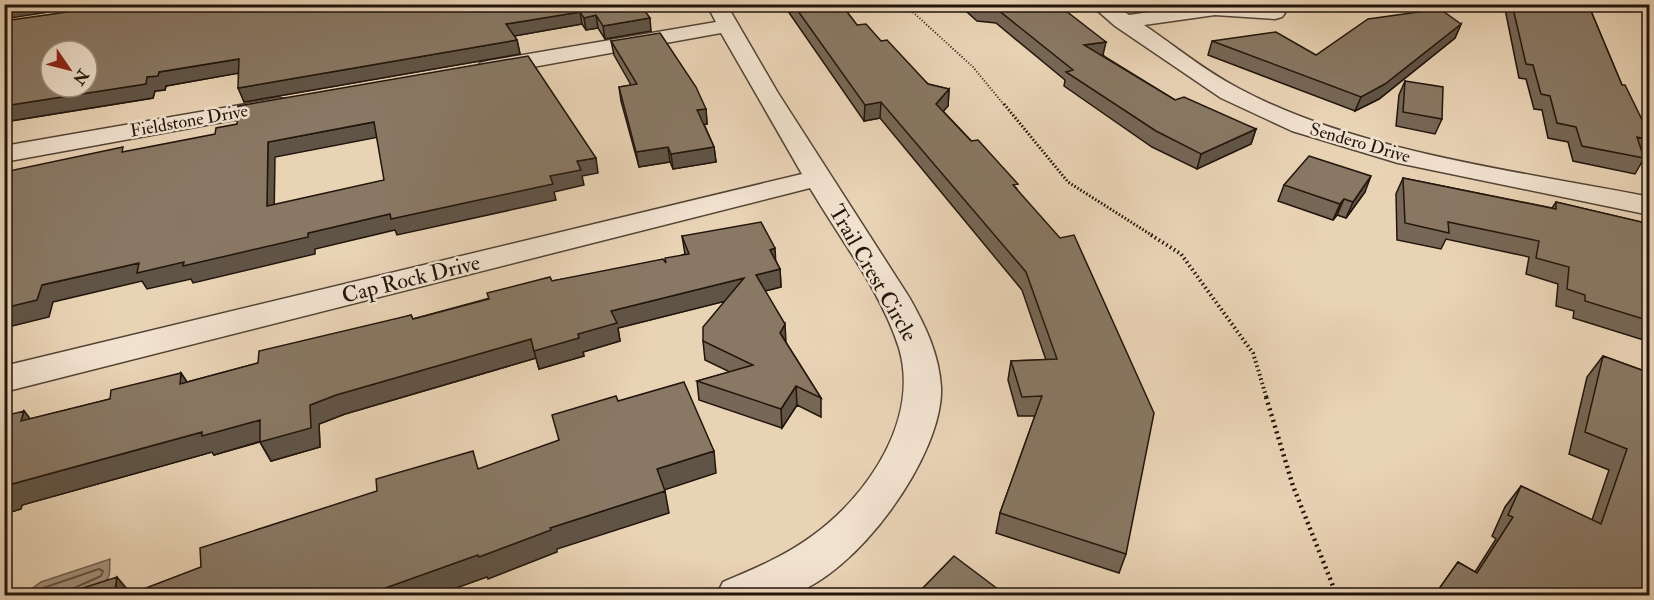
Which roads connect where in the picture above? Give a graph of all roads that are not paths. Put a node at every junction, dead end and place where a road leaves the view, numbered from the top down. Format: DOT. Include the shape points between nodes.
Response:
graph roads {
  1 [pos="1099,4"];
  2 [pos="1275,13"];
  3 [pos="722,15"];
  4 [pos="1122,22"];
  5 [pos="460,73"];
  6 [pos="307,100"];
  7 [pos="4,154"];
  8 [pos="818,178"];
  9 [pos="1650,206"];
  10 [pos="4,379"];
  11 [pos="739,596"];
  1 -- 4 [label="street, Sendero Drive"];
  2 -- 4 [label="street" via="1215,9"];
  3 -- 5 [label="street"];
  3 -- 8 [label="street, Trail Crest Circle"];
  4 -- 9 [label="street, Sendero Drive" via="1229,93 1301,126 1398,155"];
  6 -- 7 [label="street, Fieldstone Drive"];
  8 -- 10 [label="street, Cap Rock Drive"];
  8 -- 11 [label="street, Trail Crest Circle" via="914,340 921,369 920,404 894,473 866,511 837,541 798,568"];
}
